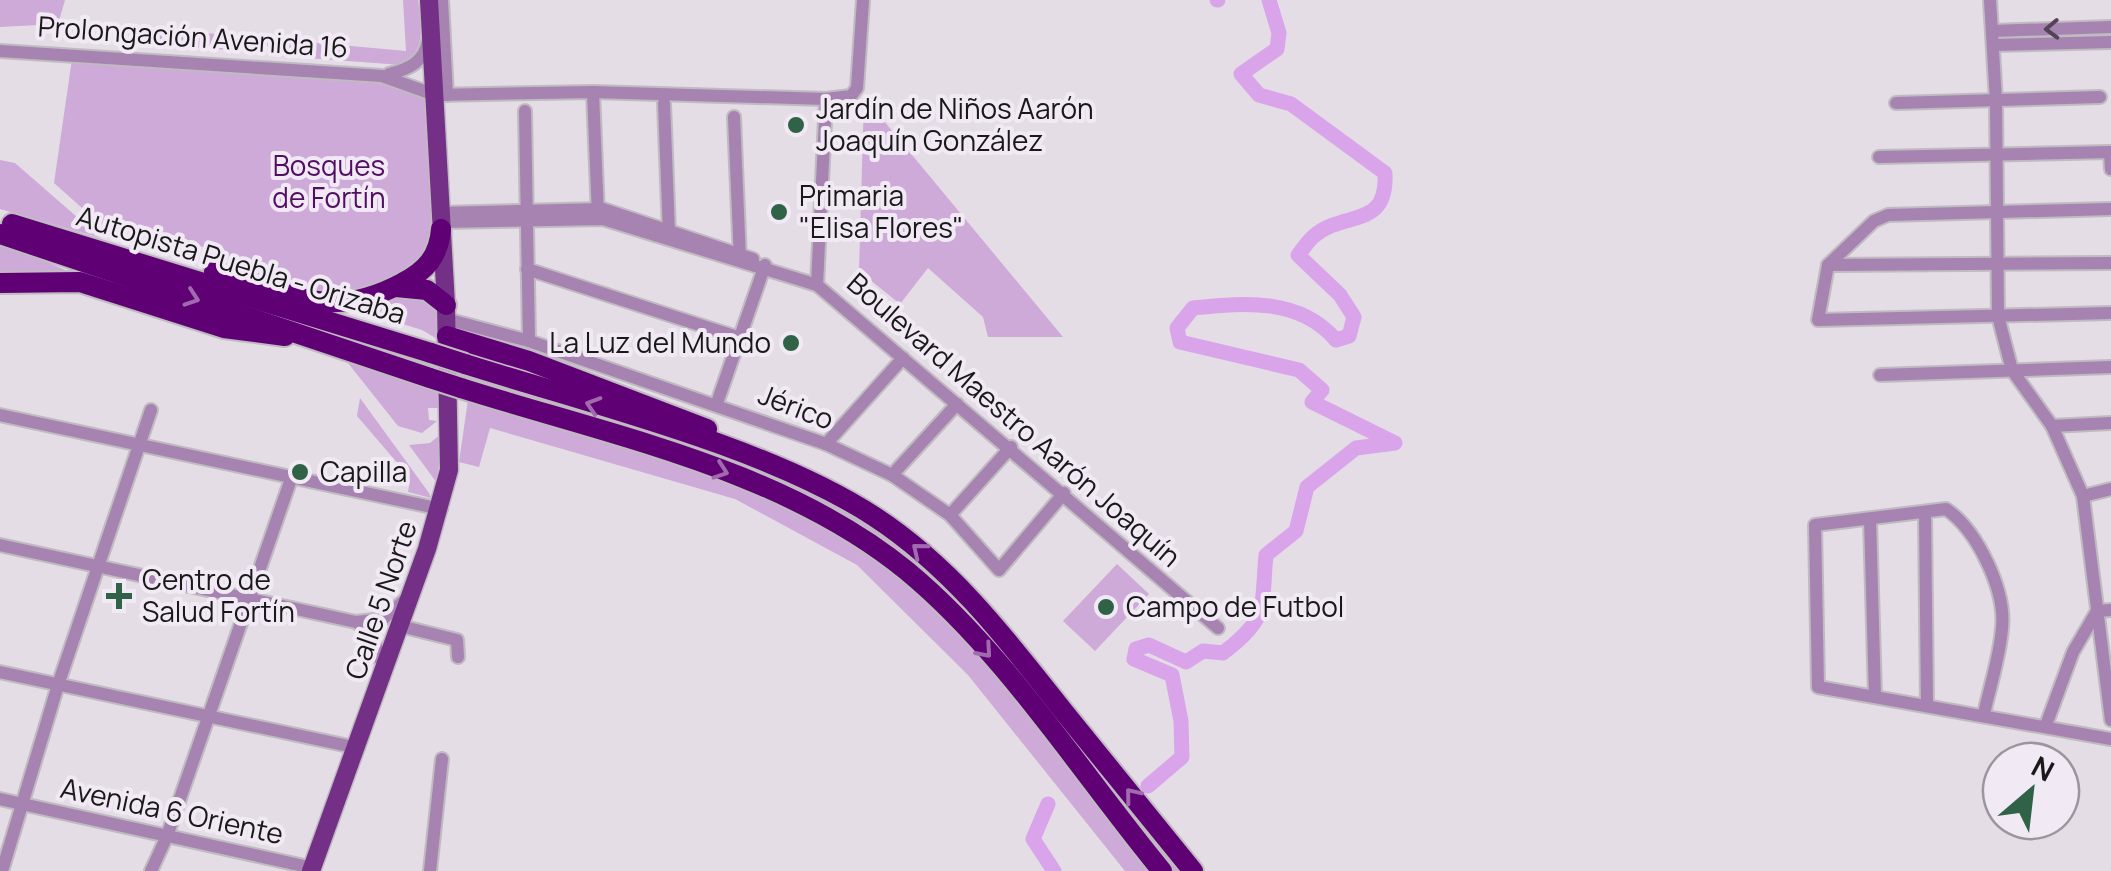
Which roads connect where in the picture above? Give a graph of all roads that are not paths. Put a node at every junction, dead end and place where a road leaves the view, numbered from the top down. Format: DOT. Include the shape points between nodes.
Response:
graph roads {
  1 [pos="430,0"];
  2 [pos="442,0"];
  3 [pos="864,0"];
  4 [pos="1990,0"];
  5 [pos="431,20"];
  6 [pos="2111,27"];
  7 [pos="1994,38"];
  8 [pos="2111,42"];
  9 [pos="0,51"];
  10 [pos="382,76"];
  11 [pos="593,92"];
  12 [pos="441,95"];
  13 [pos="2100,97"];
  14 [pos="826,99"];
  15 [pos="1996,100"];
  16 [pos="1896,103"];
  17 [pos="664,104"];
  18 [pos="526,111"];
  19 [pos="734,116"];
  20 [pos="2110,152"];
  21 [pos="1997,154"];
  22 [pos="1878,157"];
  23 [pos="2111,169"];
  24 [pos="2111,209"];
  25 [pos="1997,210"];
  26 [pos="598,214"];
  27 [pos="528,216"];
  28 [pos="0,220"];
  29 [pos="441,222"];
  30 [pos="0,234"];
  31 [pos="669,235"];
  32 [pos="740,258"];
  33 [pos="1998,261"];
  34 [pos="2111,264"];
  35 [pos="1828,265"];
  36 [pos="155,268"];
  37 [pos="527,268"];
  38 [pos="765,268"];
  39 [pos="1,284"];
  40 [pos="817,286"];
  41 [pos="396,287"];
  42 [pos="2111,313"];
  43 [pos="1998,316"];
  44 [pos="447,320"];
  45 [pos="304,336"];
  46 [pos="740,338"];
  47 [pos="528,341"];
  48 [pos="902,358"];
  49 [pos="2111,366"];
  50 [pos="2012,370"];
  51 [pos="1880,375"];
  52 [pos="717,403"];
  53 [pos="958,404"];
  54 [pos="150,410"];
  55 [pos="0,415"];
  56 [pos="2111,422"];
  57 [pos="2052,426"];
  58 [pos="826,444"];
  59 [pos="141,445"];
  60 [pos="1010,448"];
  61 [pos="892,475"];
  62 [pos="290,478"];
  63 [pos="815,483"];
  64 [pos="2111,490"];
  65 [pos="1064,494"];
  66 [pos="2083,496"];
  67 [pos="441,509"];
  68 [pos="1925,512"];
  69 [pos="950,515"];
  70 [pos="1870,519"];
  71 [pos="0,544"];
  72 [pos="100,565"];
  73 [pos="412,594"];
  74 [pos="250,597"];
  75 [pos="2104,611"];
  76 [pos="356,622"];
  77 [pos="400,626"];
  78 [pos="1218,628"];
  79 [pos="458,657"];
  80 [pos="0,672"];
  81 [pos="385,672"];
  82 [pos="58,685"];
  83 [pos="1875,698"];
  84 [pos="1928,706"];
  85 [pos="1984,714"];
  86 [pos="207,718"];
  87 [pos="2111,720"];
  88 [pos="2046,725"];
  89 [pos="2111,739"];
  90 [pos="358,748"];
  91 [pos="442,760"];
  92 [pos="0,799"];
  93 [pos="21,804"];
  94 [pos="167,836"];
  95 [pos="312,869"];
  96 [pos="2,871"];
  97 [pos="150,871"];
  98 [pos="430,871"];
  99 [pos="1162,871"];
  100 [pos="1193,871"];
  1 -- 5 [label="main road, Calle 5 Norte"];
  2 -- 12 [label="street"];
  3 -- 14 [label="street" via="857,88 851,96"];
  4 -- 7 [label="street"];
  5 -- 10 [label="street" via="424,55"];
  5 -- 12 [label="main road, Calle 5 Norte"];
  6 -- 7 [label="street, one-way"];
  7 -- 8 [label="street"];
  7 -- 15 [label="street"];
  9 -- 10 [label="street, Prolongación Avenida 16"];
  10 -- 12 [label="street, Prolongación Avenida 16"];
  11 -- 12 [label="street"];
  11 -- 14 [label="street"];
  11 -- 26 [label="street"];
  12 -- 29 [label="main road, Calle 5 Norte"];
  13 -- 15 [label="street"];
  14 -- 40 [label="street"];
  15 -- 16 [label="street"];
  15 -- 21 [label="street"];
  17 -- 31 [label="street"];
  18 -- 27 [label="street"];
  19 -- 32 [label="street"];
  20 -- 21 [label="street"];
  20 -- 23 [label="street"];
  21 -- 22 [label="street"];
  21 -- 25 [label="street"];
  24 -- 25 [label="street"];
  25 -- 33 [label="street"];
  25 -- 35 [label="street" via="1888,215"];
  26 -- 27 [label="street, Boulevard Maestro Aarón Joaquín"];
  26 -- 31 [label="street, Boulevard Maestro Aarón Joaquín"];
  27 -- 29 [label="street, Boulevard Maestro Aarón Joaquín"];
  27 -- 37 [label="street"];
  28 -- 36 [label="highway, Autopista Puebla - Orizaba"];
  29 -- 41 [label="highway" via="440,248"];
  29 -- 44 [label="main road, Calle 5 Norte"];
  30 -- 45 [label="highway, Autopista Puebla - Orizaba, one-way"];
  31 -- 32 [label="street, Boulevard Maestro Aarón Joaquín"];
  32 -- 38 [label="street, Boulevard Maestro Aarón Joaquín"];
  33 -- 34 [label="street"];
  33 -- 35 [label="street"];
  33 -- 43 [label="street"];
  35 -- 43 [label="street" via="1818,320"];
  36 -- 41 [label="highway" via="216,272 331,305 354,304"];
  63 -- 36 [label="highway, Autopista Puebla - Orizaba, one-way, bridge" via="690,437"];
  37 -- 46 [label="street"];
  37 -- 47 [label="street"];
  38 -- 40 [label="street, Boulevard Maestro Aarón Joaquín"];
  38 -- 46 [label="street"];
  39 -- 45 [label="highway" via="80,282 224,328"];
  40 -- 48 [label="street, Boulevard Maestro Aarón Joaquín"];
  41 -- 44 [label="highway" via="427,290"];
  42 -- 43 [label="street"];
  43 -- 50 [label="street"];
  44 -- 47 [label="street, Jérico"];
  44 -- 63 [label="highway" via="529,361 728,437"];
  44 -- 67 [label="main road, Calle 5 Norte" via="450,453"];
  45 -- 99 [label="highway, Autopista Puebla - Orizaba, one-way, bridge" via="757,484 860,537 968,630"];
  46 -- 52 [label="street"];
  47 -- 52 [label="street, Jérico"];
  48 -- 53 [label="street, Boulevard Maestro Aarón Joaquín"];
  48 -- 58 [label="street"];
  49 -- 50 [label="street"];
  50 -- 51 [label="street"];
  50 -- 57 [label="street"];
  52 -- 58 [label="street, Jérico"];
  53 -- 60 [label="street, Boulevard Maestro Aarón Joaquín"];
  53 -- 61 [label="street"];
  54 -- 59 [label="street"];
  55 -- 59 [label="street"];
  56 -- 57 [label="street"];
  57 -- 66 [label="street"];
  58 -- 61 [label="street, Jérico"];
  59 -- 62 [label="street"];
  59 -- 72 [label="street"];
  60 -- 65 [label="street, Boulevard Maestro Aarón Joaquín"];
  60 -- 69 [label="street"];
  61 -- 69 [label="street, Jérico"];
  62 -- 67 [label="street"];
  62 -- 74 [label="street"];
  100 -- 63 [label="highway, one-way" via="968,596 901,536"];
  64 -- 66 [label="street"];
  65 -- 69 [label="street, Jérico" via="999,570"];
  65 -- 78 [label="street, Boulevard Maestro Aarón Joaquín"];
  66 -- 75 [label="street"];
  67 -- 73 [label="main road, Calle 5 Norte"];
  68 -- 70 [label="street"];
  68 -- 84 [label="street"];
  68 -- 85 [label="street" via="1946,509 1986,557 2003,624"];
  70 -- 83 [label="street"];
  70 -- 83 [label="street" via="1816,525 1818,687"];
  71 -- 72 [label="street"];
  72 -- 74 [label="street"];
  72 -- 82 [label="street"];
  73 -- 76 [label="street" via="383,619"];
  73 -- 77 [label="main road, Calle 5 Norte"];
  74 -- 76 [label="street"];
  74 -- 86 [label="street"];
  75 -- 87 [label="street"];
  75 -- 88 [label="street" via="2073,652"];
  76 -- 81 [label="street" via="374,638"];
  77 -- 79 [label="street" via="457,640"];
  77 -- 81 [label="main road, Calle 5 Norte"];
  80 -- 82 [label="street"];
  81 -- 90 [label="main road, Calle 5 Norte"];
  82 -- 86 [label="street"];
  82 -- 93 [label="street"];
  83 -- 84 [label="street"];
  84 -- 85 [label="street"];
  85 -- 88 [label="street"];
  86 -- 90 [label="street"];
  86 -- 94 [label="street"];
  88 -- 89 [label="street"];
  90 -- 95 [label="main road, Calle 5 Norte"];
  91 -- 98 [label="street"];
  92 -- 93 [label="street, Avenida 6 Oriente"];
  93 -- 94 [label="street, Avenida 6 Oriente"];
  93 -- 96 [label="street"];
  94 -- 95 [label="street, Avenida 6 Oriente"];
  94 -- 97 [label="street"];
}
